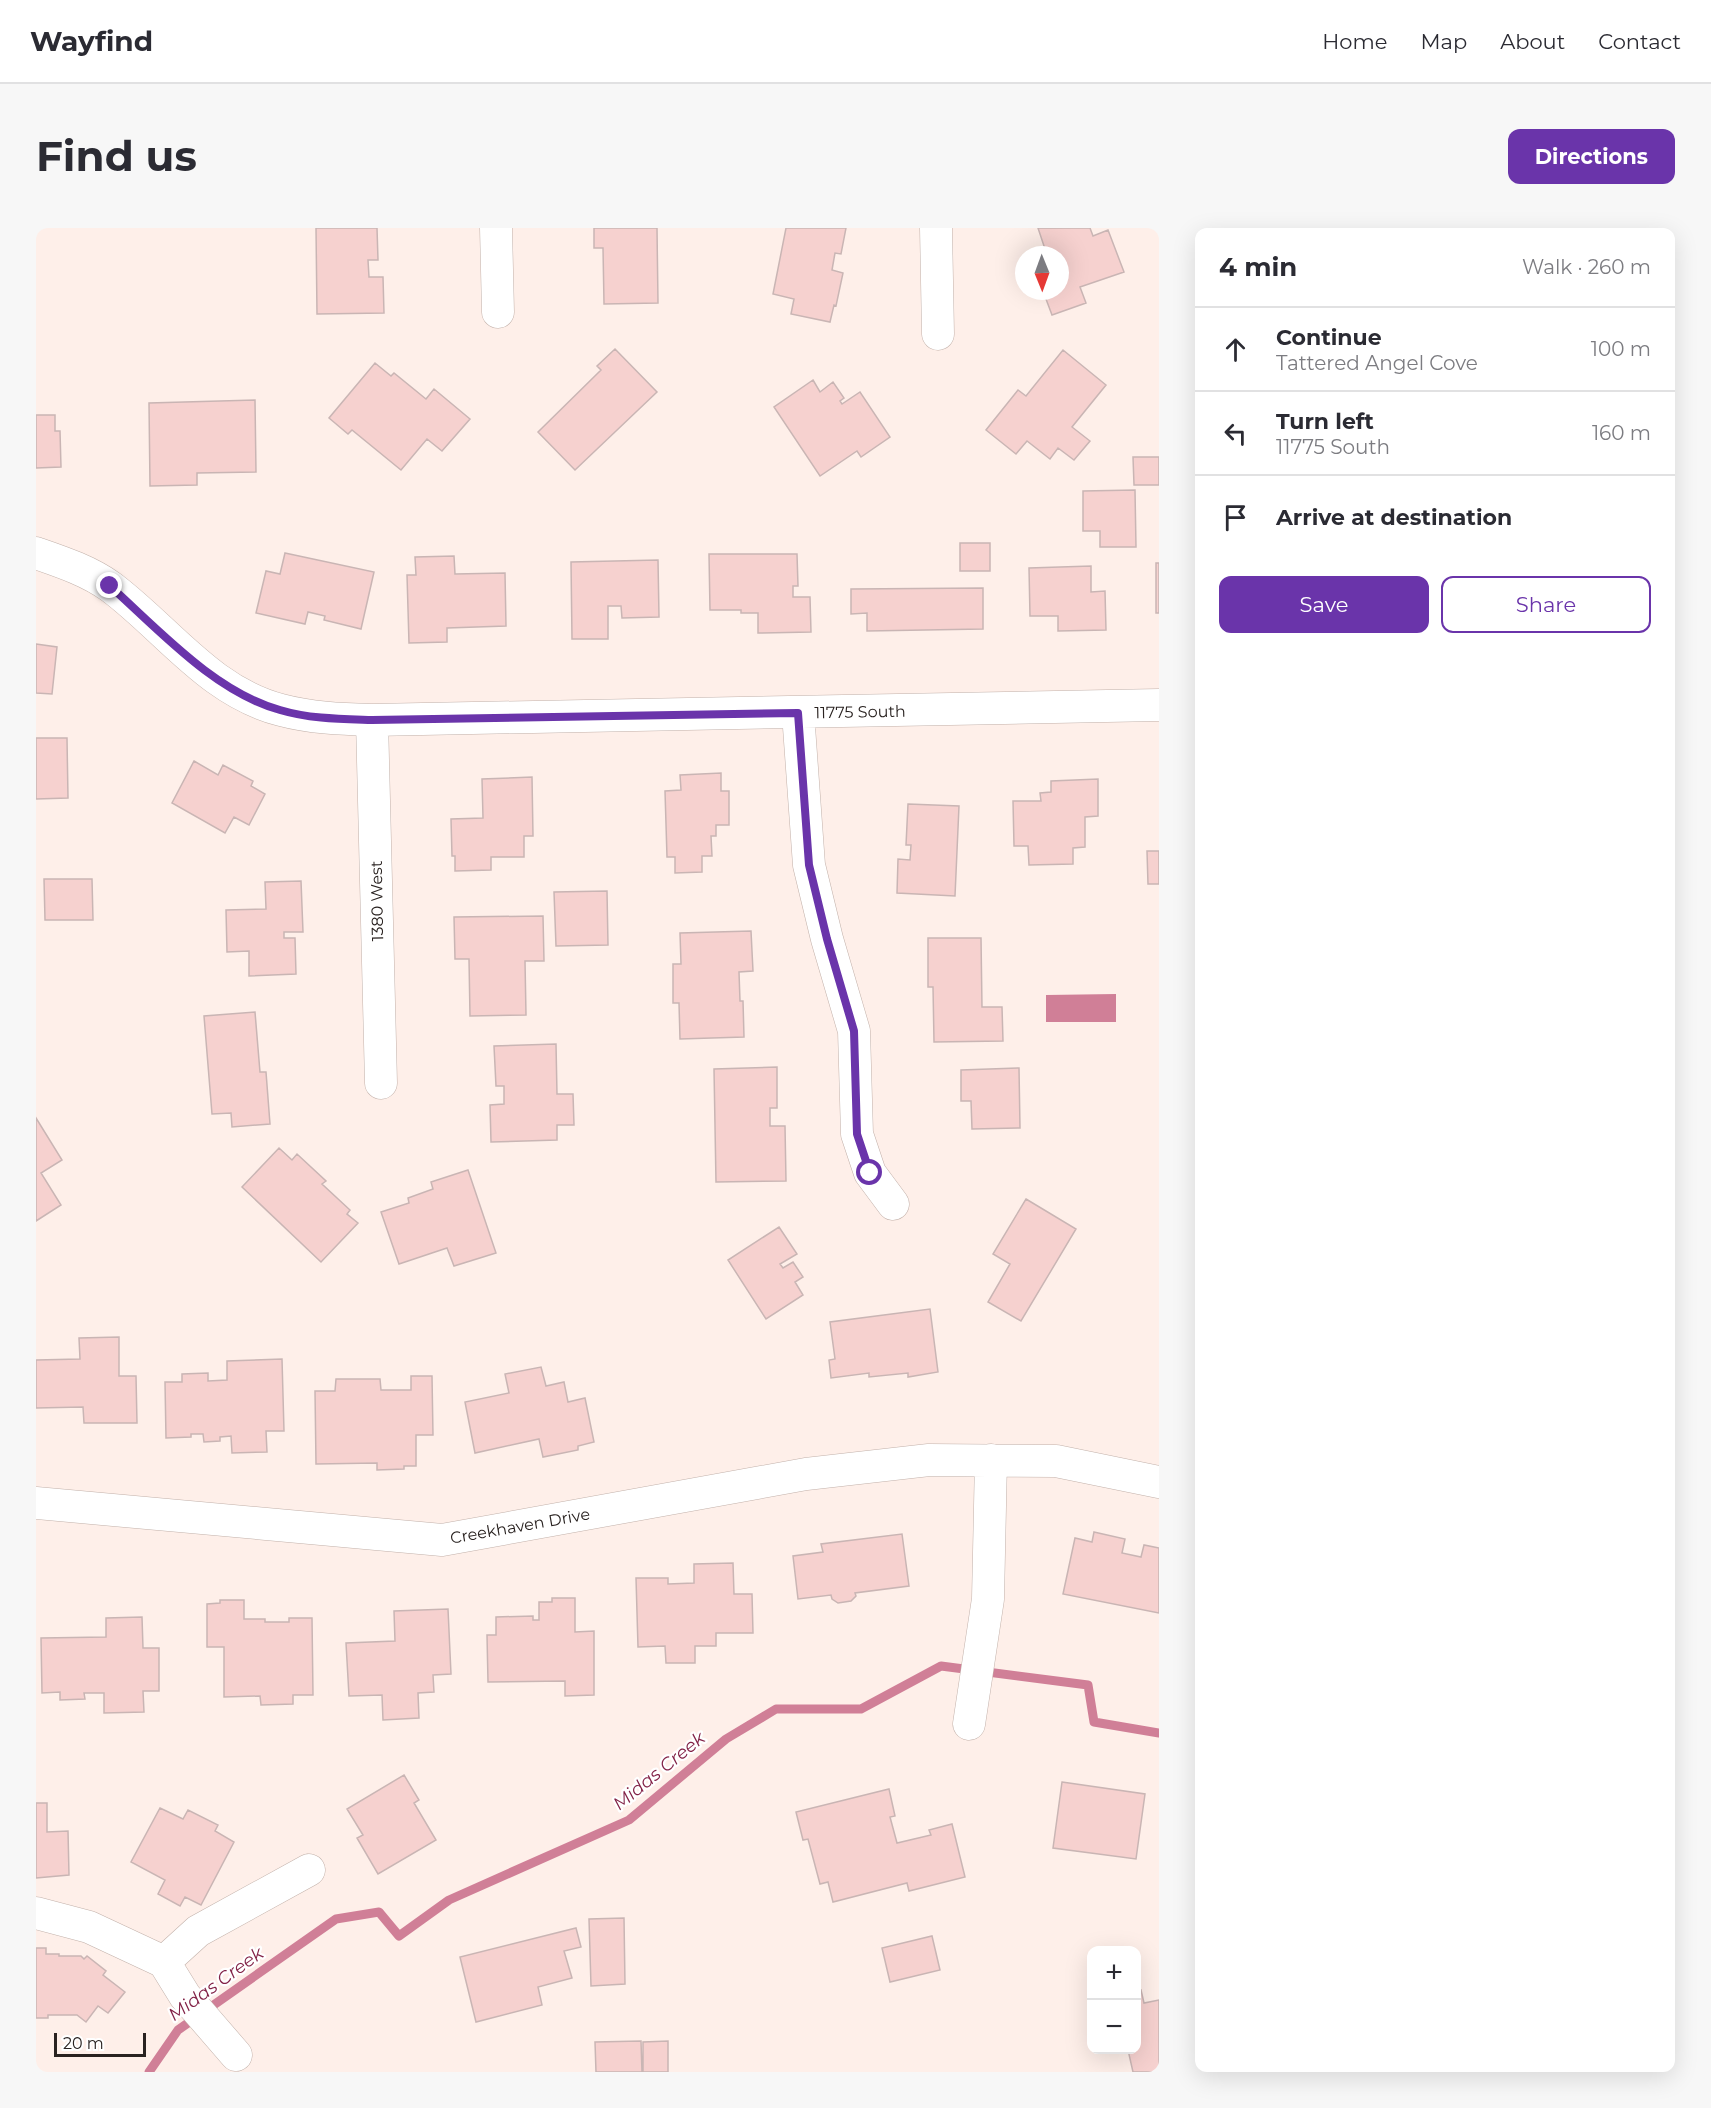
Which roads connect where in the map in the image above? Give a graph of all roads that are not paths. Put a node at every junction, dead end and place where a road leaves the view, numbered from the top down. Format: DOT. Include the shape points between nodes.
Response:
graph roads {
  1 [pos="496,228"];
  2 [pos="936,228"];
  3 [pos="498,312"];
  4 [pos="938,334"];
  5 [pos="36,553"];
  6 [pos="1159,705"];
  7 [pos="798,713"];
  8 [pos="372,720"];
  9 [pos="381,1083"];
  10 [pos="893,1204"];
  11 [pos="992,1460"];
  12 [pos="1159,1482"];
  13 [pos="36,1503"];
  14 [pos="969,1724"];
  15 [pos="309,1870"];
  16 [pos="36,1913"];
  17 [pos="164,1962"];
  18 [pos="236,2055"];
  1 -- 3 [label="street"];
  2 -- 4 [label="street"];
  5 -- 8 [label="street, 11775 South" via="74,566 110,586 204,670 239,693 279,710 321,718"];
  6 -- 7 [label="street, 11775 South"];
  7 -- 8 [label="street, 11775 South"];
  7 -- 10 [label="street" via="809,865 854,1031 857,1134 870,1173"];
  8 -- 9 [label="street, 1380 West"];
  11 -- 12 [label="street, Creekhaven Drive" via="1056,1461"];
  11 -- 13 [label="street, Creekhaven Drive" via="929,1460 806,1474 442,1540"];
  11 -- 14 [label="street" via="988,1599"];
  15 -- 17 [label="street" via="198,1931"];
  16 -- 17 [label="street" via="88,1927"];
  17 -- 18 [label="street" via="185,1996"];
}
